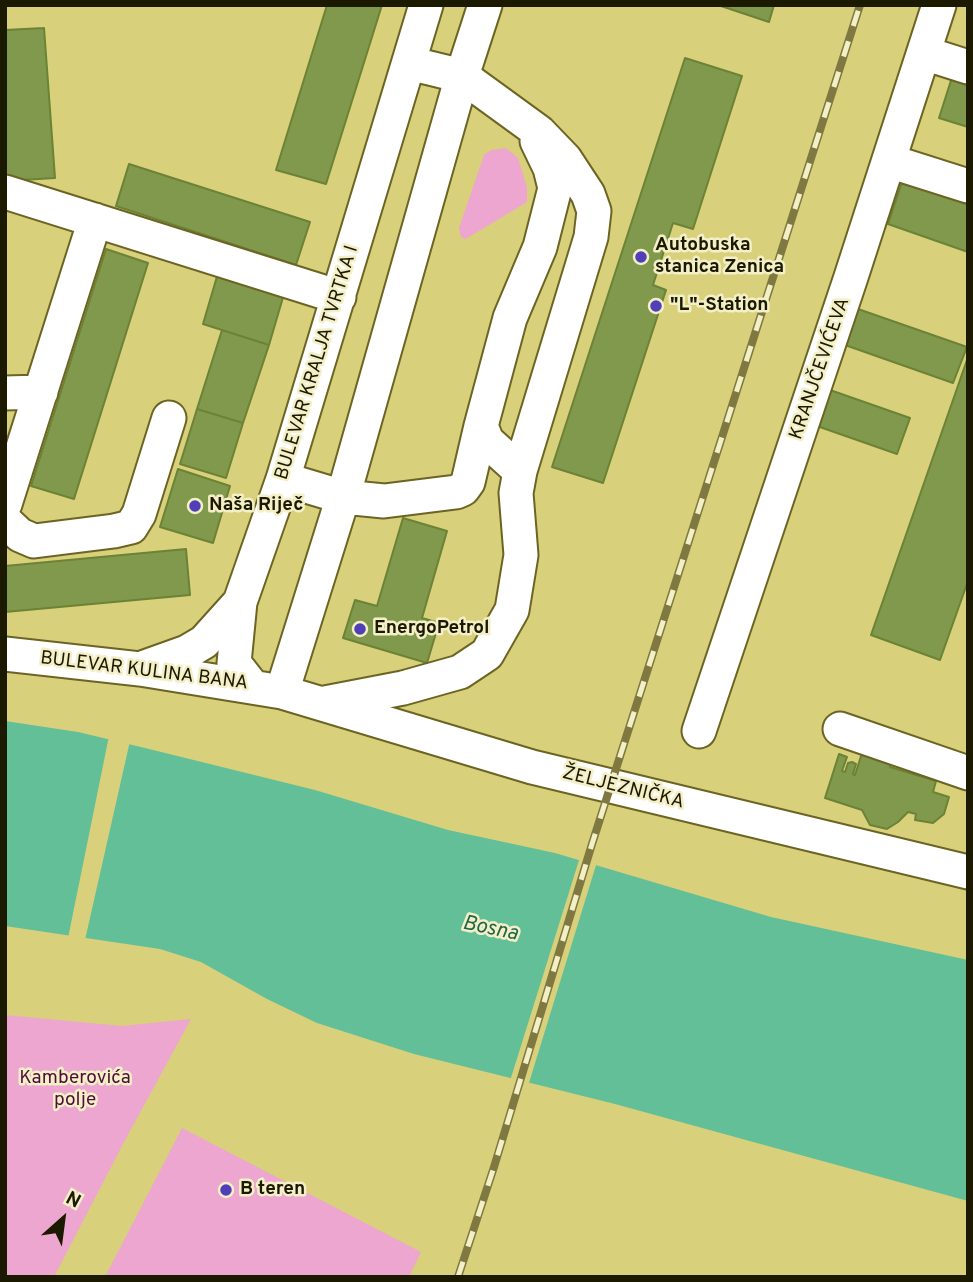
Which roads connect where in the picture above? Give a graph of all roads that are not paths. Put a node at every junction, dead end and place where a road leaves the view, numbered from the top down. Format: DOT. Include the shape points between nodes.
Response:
graph roads {
  1 [pos="426,5"];
  2 [pos="485,5"];
  3 [pos="939,5"];
  4 [pos="924,53"];
  5 [pos="409,63"];
  6 [pos="968,67"];
  7 [pos="462,76"];
  8 [pos="522,118"];
  9 [pos="889,161"];
  10 [pos="968,186"];
  11 [pos="5,192"];
  12 [pos="96,220"];
  13 [pos="339,298"];
  14 [pos="41,392"];
  15 [pos="5,393"];
  16 [pos="169,418"];
  17 [pos="481,426"];
  18 [pos="520,471"];
  19 [pos="283,479"];
  20 [pos="343,496"];
  21 [pos="5,504"];
  22 [pos="5,521"];
  23 [pos="240,602"];
  24 [pos="5,654"];
  25 [pos="141,669"];
  26 [pos="267,689"];
  27 [pos="322,704"];
  28 [pos="840,729"];
  29 [pos="699,731"];
  30 [pos="968,774"];
  31 [pos="968,872"];
  1 -- 5 [label="street, BULEVAR KRALJA TVRTKA I"];
  2 -- 7 [label="street"];
  3 -- 4 [label="street, KRANJČEVIĆEVA"];
  4 -- 6 [label="street"];
  4 -- 9 [label="street, KRANJČEVIĆEVA"];
  5 -- 7 [label="street"];
  5 -- 13 [label="street, BULEVAR KRALJA TVRTKA I"];
  7 -- 8 [label="street"];
  7 -- 20 [label="street"];
  8 -- 17 [label="street" via="544,153 555,188 540,247 510,318"];
  8 -- 18 [label="street" via="577,175 594,211 582,271"];
  9 -- 10 [label="street"];
  9 -- 29 [label="street, KRANJČEVIĆEVA"];
  11 -- 12 [label="street"];
  12 -- 13 [label="street"];
  12 -- 14 [label="street"];
  13 -- 19 [label="street, BULEVAR KRALJA TVRTKA I"];
  14 -- 15 [label="street"];
  14 -- 21 [label="street"];
  16 -- 22 [label="street" via="131,527 34,541"];
  17 -- 18 [label="street" via="487,441"];
  17 -- 20 [label="street" via="463,489 384,501"];
  18 -- 27 [label="street" via="516,493 521,555 512,610 487,654 460,672"];
  19 -- 20 [label="street"];
  19 -- 23 [label="street, BULEVAR KRALJA TVRTKA I"];
  20 -- 26 [label="street"];
  23 -- 25 [label="street, BULEVAR KRALJA TVRTKA I" via="204,642"];
  23 -- 26 [label="street" via="234,663"];
  24 -- 25 [label="street, BULEVAR KULINA BANA"];
  25 -- 26 [label="street, BULEVAR KULINA BANA"];
  26 -- 27 [label="street, ŽELJEZNIČKA"];
  27 -- 31 [label="street, ŽELJEZNIČKA" via="532,767"];
  28 -- 30 [label="street"];
}
